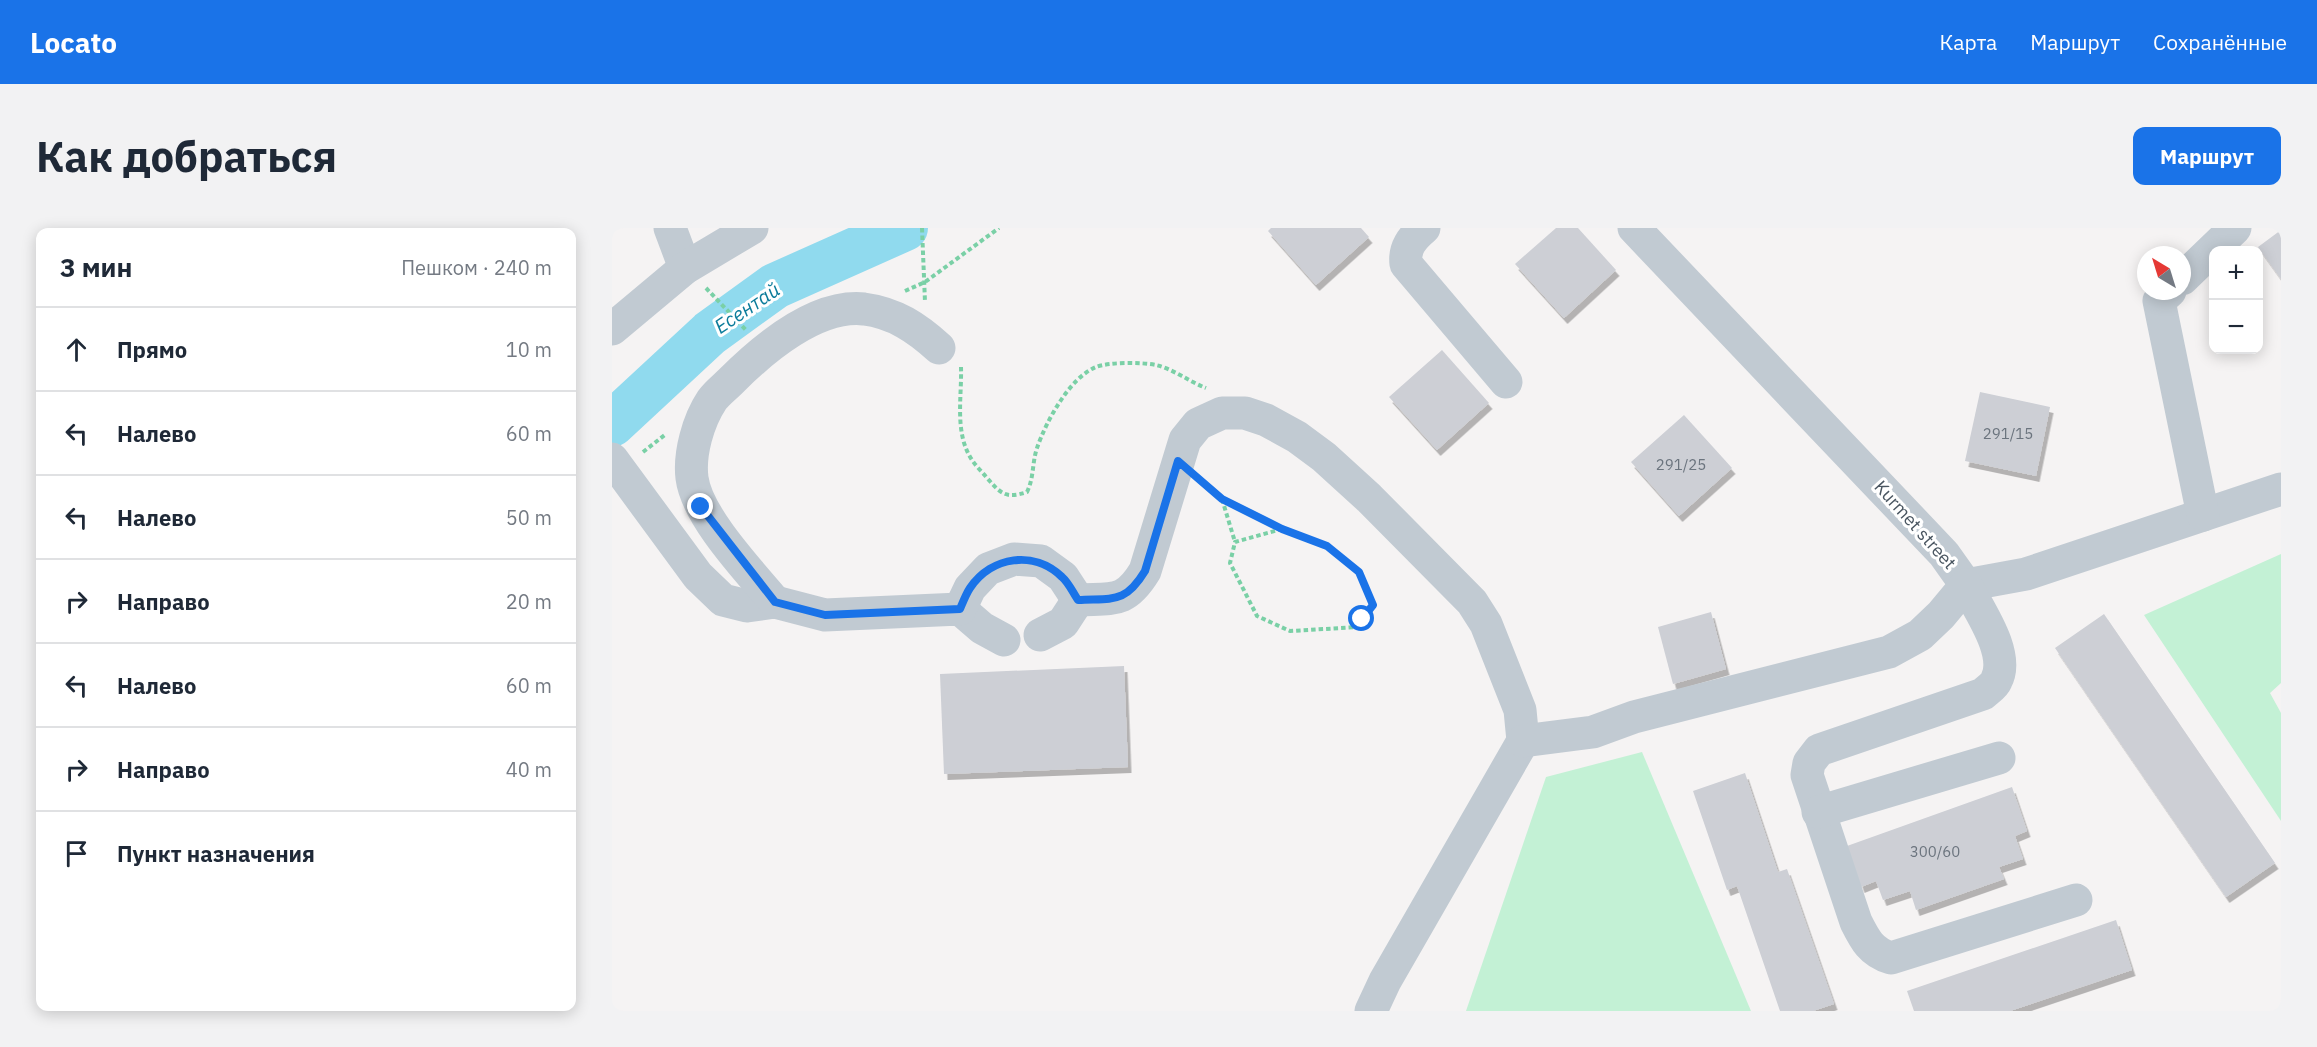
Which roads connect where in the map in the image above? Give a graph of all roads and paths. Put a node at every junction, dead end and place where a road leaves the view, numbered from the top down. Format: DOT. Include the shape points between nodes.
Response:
graph roads {
  1 [pos="670,228"];
  2 [pos="752,228"];
  3 [pos="922,228"];
  4 [pos="999,228"];
  5 [pos="1424,228"];
  6 [pos="1634,228"];
  7 [pos="2235,228"];
  8 [pos="685,267"];
  9 [pos="941,270"];
  10 [pos="2191,270"];
  11 [pos="2160,300"];
  12 [pos="927,307"];
  13 [pos="612,329"];
  14 [pos="764,351"];
  15 [pos="950,352"];
  16 [pos="1506,381"];
  17 [pos="1208,388"];
  18 [pos="1178,461"];
  19 [pos="616,464"];
  20 [pos="2281,489"];
  21 [pos="1222,499"];
  22 [pos="2203,515"];
  23 [pos="1282,529"];
  24 [pos="1235,542"];
  25 [pos="1966,585"];
  26 [pos="1078,600"];
  27 [pos="775,602"];
  28 [pos="960,609"];
  29 [pos="1040,635"];
  30 [pos="1005,640"];
  31 [pos="1523,741"];
  32 [pos="1998,758"];
  33 [pos="1818,812"];
  34 [pos="2076,900"];
  35 [pos="1371,1011"];
  1 -- 8 [label="street"];
  2 -- 8 [label="street"];
  3 -- 12 [label="path"];
  4 -- 9 [label="path"];
  5 -- 16 [label="street" via="1405,254 1406,264"];
  6 -- 25 [label="street, Kurmet street" via="1944,554"];
  7 -- 10 [label="street"];
  8 -- 13 [label="street"];
  8 -- 14 [label="path"];
  11 -- 22 [label="street"];
  14 -- 15 [label="street" via="802,324 832,312 862,309 896,317"];
  14 -- 27 [label="street" via="712,400 692,453 692,479 701,507"];
  15 -- 17 [label="path" via="963,438 971,459 999,492 1013,497 1027,492 1033,482 1037,449 1054,412 1070,387 1096,367 1120,363 1157,365"];
  18 -- 21 [label="path"];
  18 -- 26 [label="street" via="1145,571 1135,587 1123,597"];
  18 -- 31 [label="street" via="1185,440 1198,424 1222,412 1245,413 1266,420 1324,457 1472,602 1486,624 1520,711"];
  19 -- 27 [label="street" via="698,576 723,600 747,606"];
  20 -- 22 [label="street, Kurmet street"];
  21 -- 23 [label="path"];
  21 -- 24 [label="path"];
  22 -- 25 [label="street, Kurmet street" via="2026,574"];
  23 -- 24 [label="path"];
  23 -- 24 [label="path" via="1327,546 1359,572 1373,605 1359,627 1290,632 1257,616 1230,563"];
  25 -- 31 [label="street" via="1920,635 1889,652 1634,717 1593,732"];
  25 -- 33 [label="street" via="1997,644 2001,666 1996,682 1983,694 1818,750 1809,763 1807,775"];
  26 -- 28 [label="street" via="1063,578 1041,561 1014,559 988,569 970,588"];
  26 -- 29 [label="street" via="1063,624"];
  27 -- 28 [label="street" via="825,615"];
  28 -- 30 [label="street" via="982,628"];
  31 -- 35 [label="street"];
  32 -- 33 [label="street"];
  33 -- 34 [label="street" via="1856,922 1867,944 1878,954 1891,958"];
}
